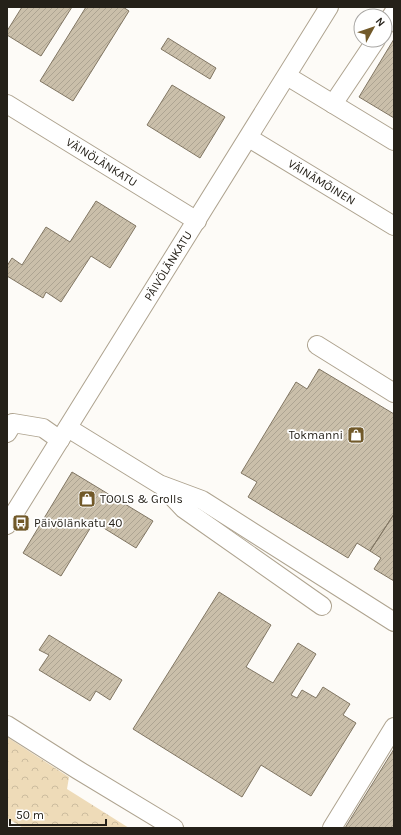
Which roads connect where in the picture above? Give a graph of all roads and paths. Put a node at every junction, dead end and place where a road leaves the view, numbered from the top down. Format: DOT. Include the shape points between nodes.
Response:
graph roads {
  1 [pos="329,7"];
  2 [pos="371,48"];
  3 [pos="287,76"];
  4 [pos="7,104"];
  5 [pos="333,104"];
  6 [pos="249,138"];
  7 [pos="394,141"];
  8 [pos="197,221"];
  9 [pos="394,226"];
  10 [pos="317,345"];
  11 [pos="394,393"];
  12 [pos="9,425"];
  13 [pos="64,434"];
  14 [pos="159,484"];
  15 [pos="7,525"];
  16 [pos="322,606"];
  17 [pos="394,622"];
  18 [pos="7,725"];
  19 [pos="394,727"];
  20 [pos="174,828"];
  21 [pos="332,828"];
  1 -- 3 [label="street, PÄIVÖLÄNKATU"];
  2 -- 5 [label="street"];
  3 -- 5 [label="street"];
  3 -- 6 [label="street, PÄIVÖLÄNKATU"];
  4 -- 8 [label="street, VÄINÖLÄNKATU"];
  5 -- 7 [label="street"];
  6 -- 8 [label="street, PÄIVÖLÄNKATU"];
  6 -- 9 [label="street, VÄINÄMÖINEN"];
  8 -- 13 [label="street, PÄIVÖLÄNKATU"];
  10 -- 11 [label="street"];
  12 -- 13 [label="street" via="43,428"];
  13 -- 14 [label="street"];
  13 -- 15 [label="street, PÄIVÖLÄNKATU"];
  14 -- 16 [label="street" via="184,509"];
  14 -- 17 [label="street" via="202,500"];
  18 -- 20 [label="street"];
  19 -- 21 [label="street"];
}
